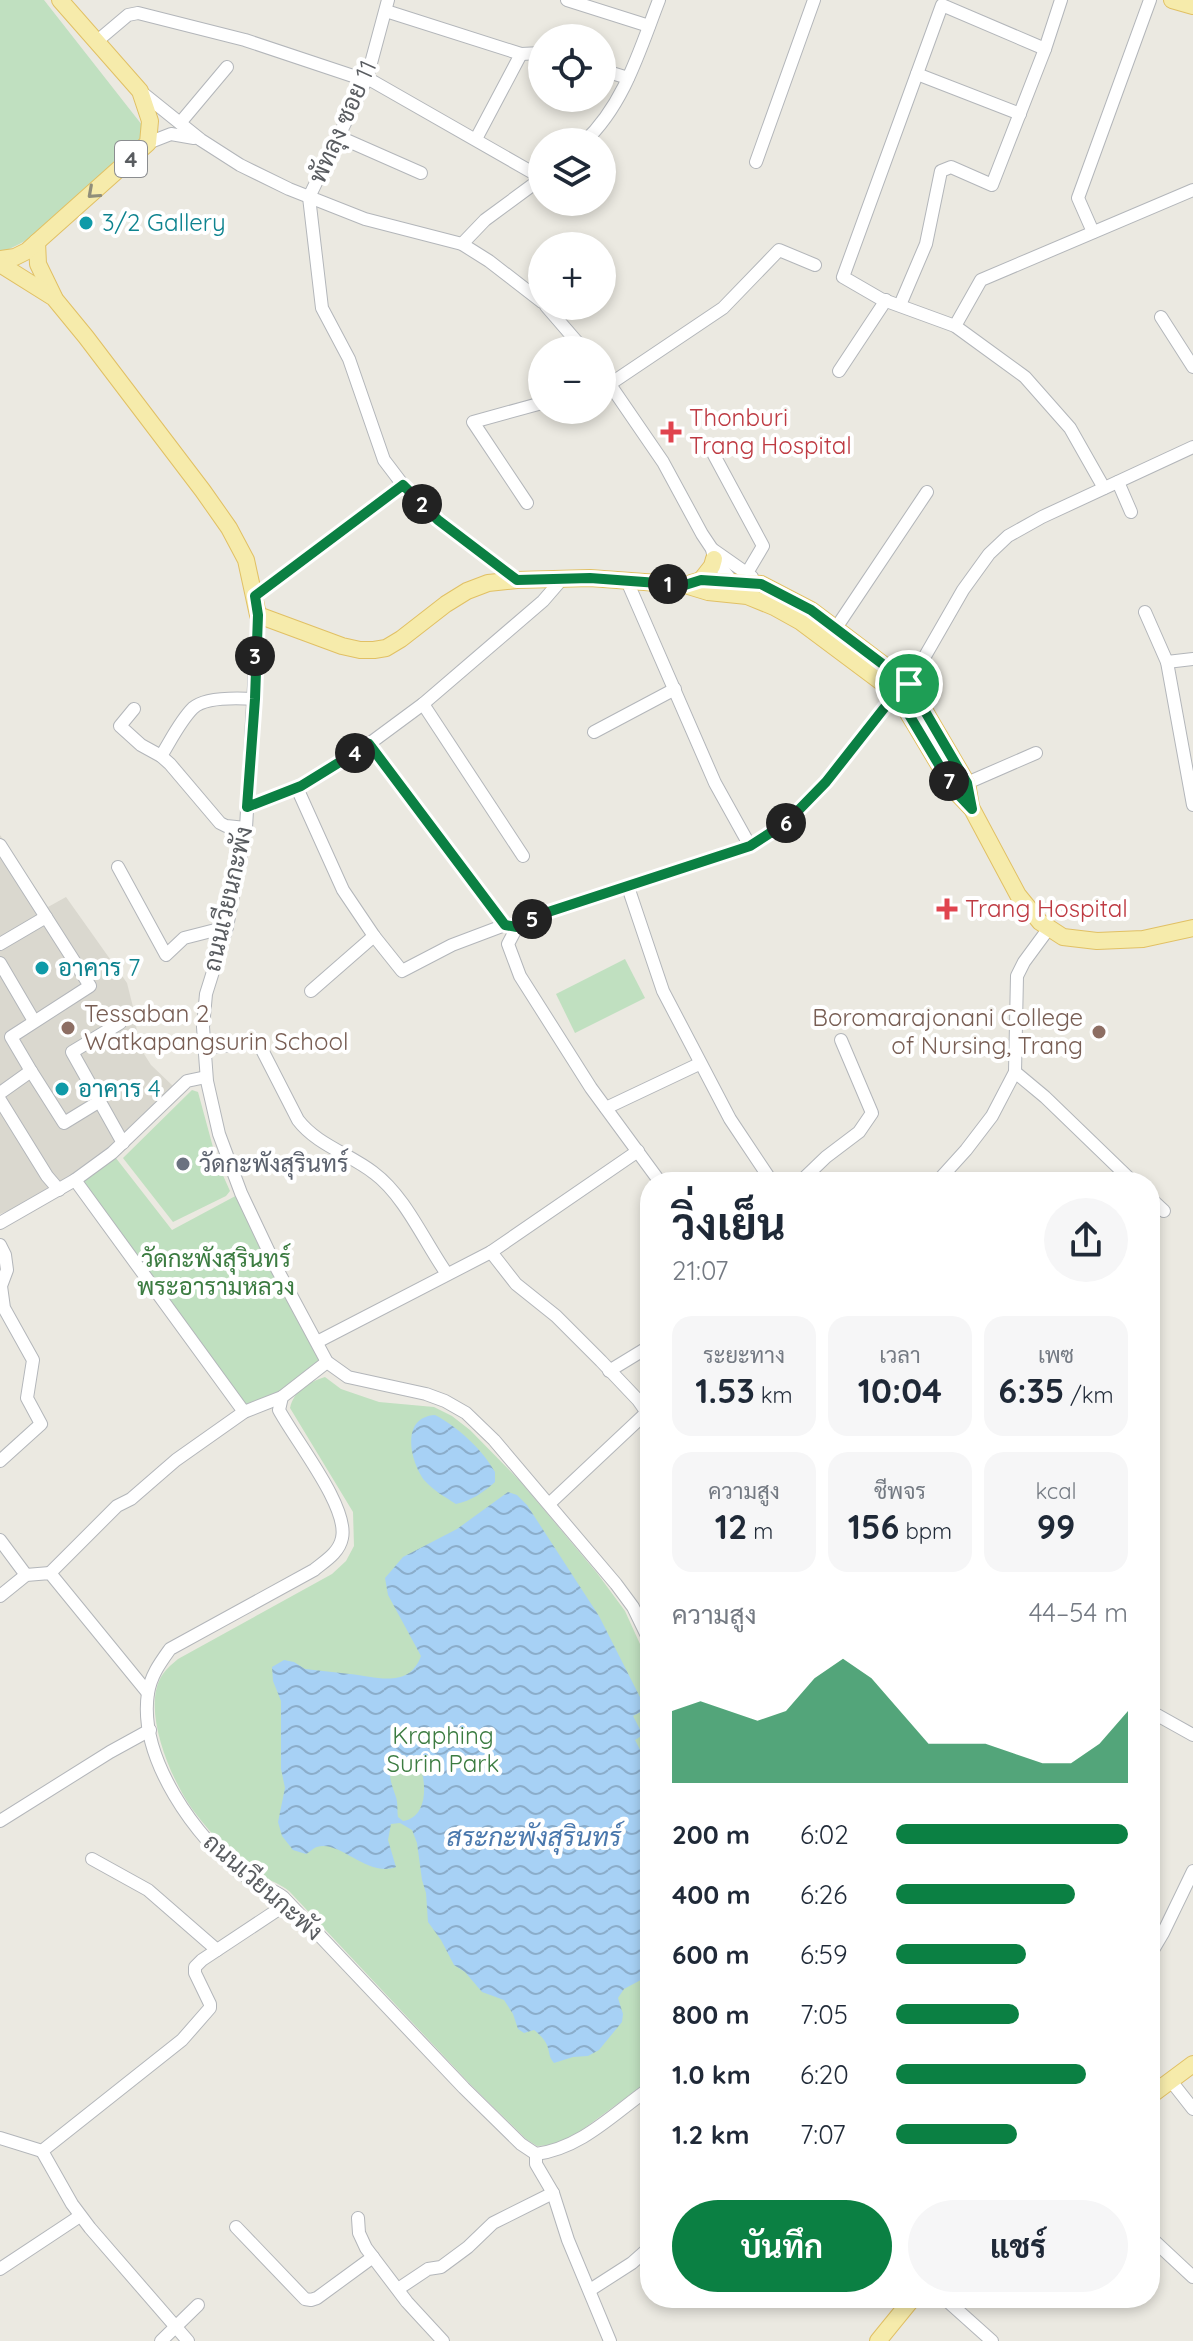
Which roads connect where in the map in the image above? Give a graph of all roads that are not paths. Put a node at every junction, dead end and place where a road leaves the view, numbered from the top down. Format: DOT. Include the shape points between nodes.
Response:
graph roads {
  1 [pos="60,0"];
  2 [pos="77,0"];
  3 [pos="567,0"];
  4 [pos="659,0"];
  5 [pos="814,0"];
  6 [pos="1061,0"];
  7 [pos="1150,0"];
  8 [pos="1172,0"];
  9 [pos="387,5"];
  10 [pos="1193,6"];
  11 [pos="80,24"];
  12 [pos="649,26"];
  13 [pos="96,42"];
  14 [pos="1045,49"];
  15 [pos="521,54"];
  16 [pos="528,54"];
  17 [pos="227,67"];
  18 [pos="616,74"];
  19 [pos="917,74"];
  20 [pos="628,78"];
  21 [pos="366,79"];
  22 [pos="140,91"];
  23 [pos="1020,114"];
  24 [pos="180,123"];
  25 [pos="597,128"];
  26 [pos="337,136"];
  27 [pos="476,139"];
  28 [pos="201,140"];
  29 [pos="148,143"];
  30 [pos="756,162"];
  31 [pos="528,170"];
  32 [pos="421,173"];
  33 [pos="528,188"];
  34 [pos="1193,190"];
  35 [pos="309,197"];
  36 [pos="1093,232"];
  37 [pos="37,242"];
  38 [pos="462,244"];
  39 [pos="0,261"];
  40 [pos="815,265"];
  41 [pos="528,291"];
  42 [pos="54,298"];
  43 [pos="886,300"];
  44 [pos="900,305"];
  45 [pos="1161,317"];
  46 [pos="558,320"];
  47 [pos="955,326"];
  48 [pos="572,336"];
  49 [pos="1193,367"];
  50 [pos="839,371"];
  51 [pos="616,374"];
  52 [pos="616,396"];
  53 [pos="528,407"];
  54 [pos="1193,447"];
  55 [pos="714,455"];
  56 [pos="1118,482"];
  57 [pos="403,485"];
  58 [pos="1104,488"];
  59 [pos="927,492"];
  60 [pos="527,503"];
  61 [pos="1131,512"];
  62 [pos="713,554"];
  63 [pos="747,573"];
  64 [pos="562,579"];
  65 [pos="517,580"];
  66 [pos="627,581"];
  67 [pos="731,582"];
  68 [pos="693,583"];
  69 [pos="761,584"];
  70 [pos="255,596"];
  71 [pos="747,596"];
  72 [pos="1145,612"];
  73 [pos="258,615"];
  74 [pos="836,628"];
  75 [pos="1193,659"];
  76 [pos="1167,662"];
  77 [pos="675,689"];
  78 [pos="902,689"];
  79 [pos="255,699"];
  80 [pos="423,704"];
  81 [pos="134,709"];
  82 [pos="594,732"];
  83 [pos="369,744"];
  84 [pos="1036,753"];
  85 [pos="161,756"];
  86 [pos="967,783"];
  87 [pos="297,788"];
  88 [pos="1193,805"];
  89 [pos="247,807"];
  90 [pos="972,809"];
  91 [pos="246,828"];
  92 [pos="0,845"];
  93 [pos="750,846"];
  94 [pos="523,856"];
  95 [pos="118,867"];
  96 [pos="628,887"];
  97 [pos="46,917"];
  98 [pos="511,926"];
  99 [pos="227,927"];
  100 [pos="1049,928"];
  101 [pos="1193,928"];
  102 [pos="374,936"];
  103 [pos="0,944"];
  104 [pos="0,963"];
  105 [pos="311,991"];
  106 [pos="34,1021"];
  107 [pos="120,1023"];
  108 [pos="841,1040"];
  109 [pos="204,1048"];
  110 [pos="699,1064"];
  111 [pos="31,1071"];
  112 [pos="1015,1072"];
  113 [pos="206,1077"];
  114 [pos="0,1093"];
  115 [pos="0,1100"];
  116 [pos="100,1101"];
  117 [pos="606,1108"];
  118 [pos="123,1143"];
  119 [pos="638,1151"];
  120 [pos="653,1172"];
  121 [pos="765,1172"];
  122 [pos="810,1172"];
  123 [pos="946,1172"];
  124 [pos="1123,1172"];
  125 [pos="75,1180"];
  126 [pos="59,1190"];
  127 [pos="1160,1207"];
  128 [pos="1164,1211"];
  129 [pos="0,1223"];
  130 [pos="0,1245"];
  131 [pos="491,1252"];
  132 [pos="447,1274"];
  133 [pos="317,1342"];
  134 [pos="640,1352"];
  135 [pos="327,1362"];
  136 [pos="609,1371"];
  137 [pos="282,1397"];
  138 [pos="640,1405"];
  139 [pos="244,1412"];
  140 [pos="640,1421"];
  141 [pos="0,1461"];
  142 [pos="549,1504"];
  143 [pos="0,1540"];
  144 [pos="50,1573"];
  145 [pos="26,1575"];
  146 [pos="0,1596"];
  147 [pos="640,1621"];
  148 [pos="148,1693"];
  149 [pos="1160,1717"];
  150 [pos="150,1730"];
  151 [pos="1193,1735"];
  152 [pos="0,1821"];
  153 [pos="92,1859"];
  154 [pos="1193,1871"];
  155 [pos="288,1903"];
  156 [pos="1160,1932"];
  157 [pos="1163,1933"];
  158 [pos="1160,1938"];
  159 [pos="217,1950"];
  160 [pos="1193,2064"];
  161 [pos="1171,2081"];
  162 [pos="1160,2089"];
  163 [pos="640,2095"];
  164 [pos="1193,2109"];
  165 [pos="0,2138"];
  166 [pos="42,2151"];
  167 [pos="536,2154"];
  168 [pos="553,2193"];
  169 [pos="80,2216"];
  170 [pos="358,2218"];
  171 [pos="236,2227"];
  172 [pos="1160,2246"];
  173 [pos="640,2256"];
  174 [pos="373,2257"];
  175 [pos="0,2269"];
  176 [pos="1193,2277"];
  177 [pos="398,2289"];
  178 [pos="590,2290"];
  179 [pos="198,2305"];
  180 [pos="905,2308"];
  181 [pos="955,2308"];
  182 [pos="175,2327"];
  183 [pos="608,2337"];
  184 [pos="161,2341"];
  185 [pos="188,2341"];
  186 [pos="443,2341"];
  187 [pos="593,2341"];
  188 [pos="878,2341"];
  189 [pos="992,2341"];
  1 -- 11 [label="main road"];
  2 -- 11 [label="main road"];
  3 -- 12 [label="street"];
  4 -- 12 [label="street"];
  5 -- 30 [label="street"];
  6 -- 14 [label="street"];
  7 -- 36 [label="street" via="1078,198"];
  8 -- 10 [label="main road"];
  9 -- 15 [label="street"];
  9 -- 21 [label="street, พัทลุง ซอย 11"];
  11 -- 13 [label="main road, 4"];
  12 -- 20 [label="street"];
  13 -- 21 [label="street" via="128,15 138,13"];
  13 -- 22 [label="main road, 4"];
  14 -- 19 [label="street" via="942,5"];
  14 -- 23 [label="street"];
  15 -- 16 [label="street"];
  15 -- 27 [label="street"];
  17 -- 24 [label="street"];
  18 -- 20 [label="street"];
  19 -- 23 [label="street"];
  19 -- 43 [label="street" via="843,277"];
  20 -- 25 [label="street"];
  21 -- 26 [label="street, พัทลุง ซอย 11"];
  21 -- 27 [label="street"];
  22 -- 24 [label="street"];
  22 -- 29 [label="main road, 4" via="150,121"];
  23 -- 44 [label="street" via="992,185 951,167 941,171 926,244"];
  24 -- 28 [label="street"];
  26 -- 32 [label="street"];
  26 -- 35 [label="street, พัทลุง ซอย 11"];
  27 -- 31 [label="street"];
  28 -- 29 [label="street" via="171,134"];
  28 -- 35 [label="street"];
  29 -- 37 [label="main road, 4, one-way"];
  33 -- 38 [label="street"];
  34 -- 36 [label="street"];
  35 -- 38 [label="street" via="365,219"];
  35 -- 57 [label="street" via="322,308 349,359 384,460"];
  36 -- 47 [label="street" via="981,280"];
  37 -- 39 [label="main road, 4"];
  37 -- 42 [label="main road" via="38,264"];
  38 -- 41 [label="street"];
  39 -- 42 [label="main road, ถนนเวียนกะพัง"];
  40 -- 51 [label="street" via="779,250 723,308"];
  42 -- 70 [label="main road, ถนนเวียนกะพัง" via="229,528 246,560"];
  43 -- 44 [label="street"];
  43 -- 50 [label="street"];
  44 -- 47 [label="street"];
  45 -- 49 [label="street"];
  46 -- 48 [label="street"];
  47 -- 58 [label="street" via="1025,377 1050,404"];
  52 -- 62 [label="street" via="663,462"];
  53 -- 60 [label="street" via="473,422"];
  54 -- 56 [label="street"];
  55 -- 63 [label="street" via="763,546"];
  56 -- 58 [label="street"];
  56 -- 61 [label="street"];
  57 -- 65 [label="street" via="438,520"];
  57 -- 70 [label="street"];
  58 -- 78 [label="street" via="1008,536 989,554"];
  59 -- 74 [label="street"];
  62 -- 63 [label="street"];
  62 -- 67 [label="street"];
  62 -- 68 [label="main road"];
  63 -- 69 [label="street"];
  64 -- 65 [label="main road"];
  64 -- 66 [label="main road"];
  64 -- 80 [label="street"];
  65 -- 73 [label="main road" via="467,591 401,639 374,650 342,646"];
  66 -- 68 [label="main road"];
  66 -- 77 [label="street"];
  67 -- 68 [label="main road"];
  67 -- 69 [label="main road"];
  67 -- 71 [label="street"];
  68 -- 71 [label="main road" via="708,592"];
  69 -- 74 [label="main road"];
  70 -- 73 [label="main road, ถนนเวียนกะพัง"];
  71 -- 78 [label="main road" via="801,622"];
  72 -- 76 [label="street"];
  73 -- 79 [label="street, ถนนเวียนกะพัง"];
  74 -- 78 [label="main road"];
  75 -- 76 [label="street"];
  76 -- 88 [label="street"];
  77 -- 82 [label="street"];
  77 -- 93 [label="street" via="715,783"];
  78 -- 86 [label="main road"];
  78 -- 90 [label="main road" via="954,790"];
  78 -- 93 [label="street" via="826,782 787,822"];
  79 -- 85 [label="street" via="198,705"];
  79 -- 89 [label="street, ถนนเวียนกะพัง"];
  80 -- 83 [label="street"];
  80 -- 94 [label="street"];
  81 -- 85 [label="street" via="120,726"];
  83 -- 87 [label="street"];
  83 -- 98 [label="street"];
  84 -- 86 [label="street"];
  85 -- 91 [label="street" via="220,823"];
  86 -- 90 [label="main road"];
  87 -- 89 [label="street"];
  87 -- 102 [label="street" via="343,890"];
  89 -- 91 [label="street, ถนนเวียนกะพัง"];
  90 -- 100 [label="main road" via="1018,895"];
  91 -- 99 [label="street, ถนนเวียนกะพัง"];
  92 -- 97 [label="street"];
  93 -- 96 [label="street"];
  95 -- 99 [label="street" via="166,955 184,938"];
  96 -- 98 [label="street"];
  96 -- 110 [label="street" via="663,991"];
  97 -- 103 [label="street"];
  97 -- 106 [label="street" via="90,986"];
  98 -- 102 [label="street" via="452,945 402,971"];
  98 -- 117 [label="street" via="508,944 520,976"];
  99 -- 109 [label="street, ถนนเวียนกะพัง" via="206,994"];
  100 -- 101 [label="main road" via="1063,937 1097,941 1143,939"];
  100 -- 112 [label="street" via="1017,976"];
  102 -- 105 [label="street"];
  104 -- 106 [label="street"];
  106 -- 111 [label="street" via="11,1037"];
  107 -- 116 [label="street" via="72,1052"];
  108 -- 122 [label="street" via="872,1113 859,1132"];
  109 -- 113 [label="street, ถนนเวียนกะพัง"];
  109 -- 132 [label="street" via="258,1042 304,1129 384,1182"];
  110 -- 117 [label="street"];
  110 -- 121 [label="street"];
  111 -- 114 [label="street"];
  111 -- 116 [label="street" via="64,1123"];
  112 -- 123 [label="street" via="992,1116"];
  112 -- 124 [label="street"];
  113 -- 118 [label="street" via="187,1081"];
  113 -- 133 [label="street, ถนนเวียนกะพัง" via="219,1134 241,1193"];
  115 -- 126 [label="street"];
  116 -- 118 [label="street"];
  117 -- 119 [label="street"];
  118 -- 125 [label="street"];
  119 -- 120 [label="street"];
  119 -- 131 [label="street"];
  125 -- 126 [label="street"];
  125 -- 139 [label="street"];
  126 -- 129 [label="street"];
  127 -- 128 [label="street"];
  130 -- 141 [label="street" via="7,1270 1,1286 4,1308 33,1360 27,1398 41,1424"];
  131 -- 132 [label="street"];
  131 -- 136 [label="street" via="516,1284"];
  132 -- 133 [label="street"];
  133 -- 135 [label="street, ถนนเวียนกะพัง"];
  134 -- 136 [label="street"];
  135 -- 137 [label="street"];
  135 -- 142 [label="street" via="348,1377 426,1394 466,1413"];
  136 -- 138 [label="street"];
  137 -- 139 [label="street"];
  137 -- 148 [label="street, ถนนเวียนกะพัง" via="279,1410 342,1516 342,1538 333,1556 314,1570 170,1649 154,1671"];
  139 -- 144 [label="street" via="117,1506"];
  140 -- 142 [label="street"];
  142 -- 147 [label="street"];
  143 -- 145 [label="street"];
  144 -- 145 [label="street"];
  144 -- 148 [label="street"];
  145 -- 146 [label="street"];
  148 -- 150 [label="street, ถนนเวียนกะพัง"];
  149 -- 151 [label="street"];
  150 -- 152 [label="street"];
  150 -- 155 [label="street, ถนนเวียนกะพัง" via="187,1817 247,1877"];
  153 -- 159 [label="street" via="148,1890"];
  154 -- 157 [label="street"];
  155 -- 159 [label="street"];
  155 -- 167 [label="street, ถนนเวียนกะพัง" via="464,2088"];
  156 -- 157 [label="street"];
  157 -- 158 [label="street"];
  159 -- 166 [label="street" via="195,1967 210,2004 207,2013 182,2040"];
  160 -- 161 [label="main road"];
  161 -- 162 [label="main road"];
  161 -- 164 [label="street"];
  163 -- 167 [label="street" via="577,2141"];
  165 -- 166 [label="street"];
  166 -- 169 [label="street"];
  167 -- 168 [label="street"];
  168 -- 177 [label="street" via="493,2223 441,2267 428,2269"];
  168 -- 178 [label="street"];
  169 -- 175 [label="street"];
  169 -- 182 [label="street"];
  170 -- 174 [label="street" via="359,2233"];
  171 -- 174 [label="street" via="305,2299 317,2298"];
  172 -- 176 [label="street"];
  173 -- 178 [label="street"];
  174 -- 177 [label="street"];
  177 -- 186 [label="street"];
  178 -- 183 [label="street"];
  179 -- 182 [label="street"];
  180 -- 188 [label="main road"];
  181 -- 189 [label="street"];
  182 -- 184 [label="street"];
  182 -- 185 [label="street"];
  183 -- 187 [label="street"];
}
